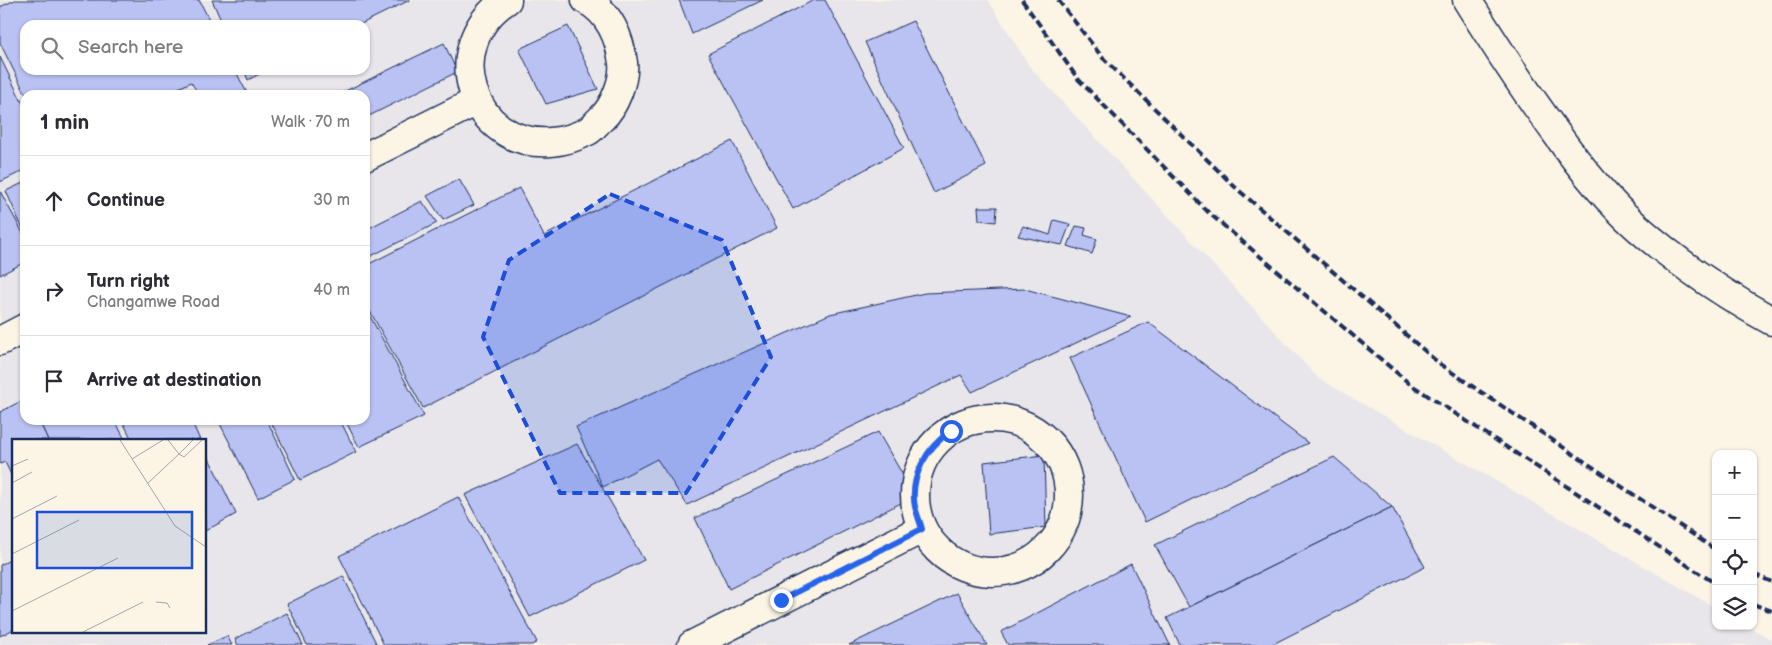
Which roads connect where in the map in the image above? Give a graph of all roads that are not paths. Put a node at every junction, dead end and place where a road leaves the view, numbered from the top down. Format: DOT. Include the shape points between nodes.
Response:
graph roads {
  1 [pos="507,0"];
  2 [pos="586,0"];
  3 [pos="1467,0"];
  4 [pos="477,100"];
  5 [pos="370,154"];
  6 [pos="1772,321"];
  7 [pos="20,331"];
  8 [pos="0,341"];
  9 [pos="922,529"];
  10 [pos="692,645"];
  1 -- 4 [label="street" via="494,8 479,28 470,51 469,77"];
  2 -- 4 [label="street" via="608,18 619,40 624,66 619,91 607,114 588,131 564,141 538,142 513,136 492,121"];
  3 -- 6 [label="street" via="1530,98 1603,193 1637,228 1666,251"];
  4 -- 5 [label="street"];
  7 -- 8 [label="street"];
  9 -- 9 [label="street" via="915,505 916,480 924,457 940,438 962,424 986,418 1011,420 1034,429 1053,446 1065,468 1071,493 1067,519 1054,543 1027,564 1011,570 984,572 959,566 937,550"];
  9 -- 10 [label="street"];
}
